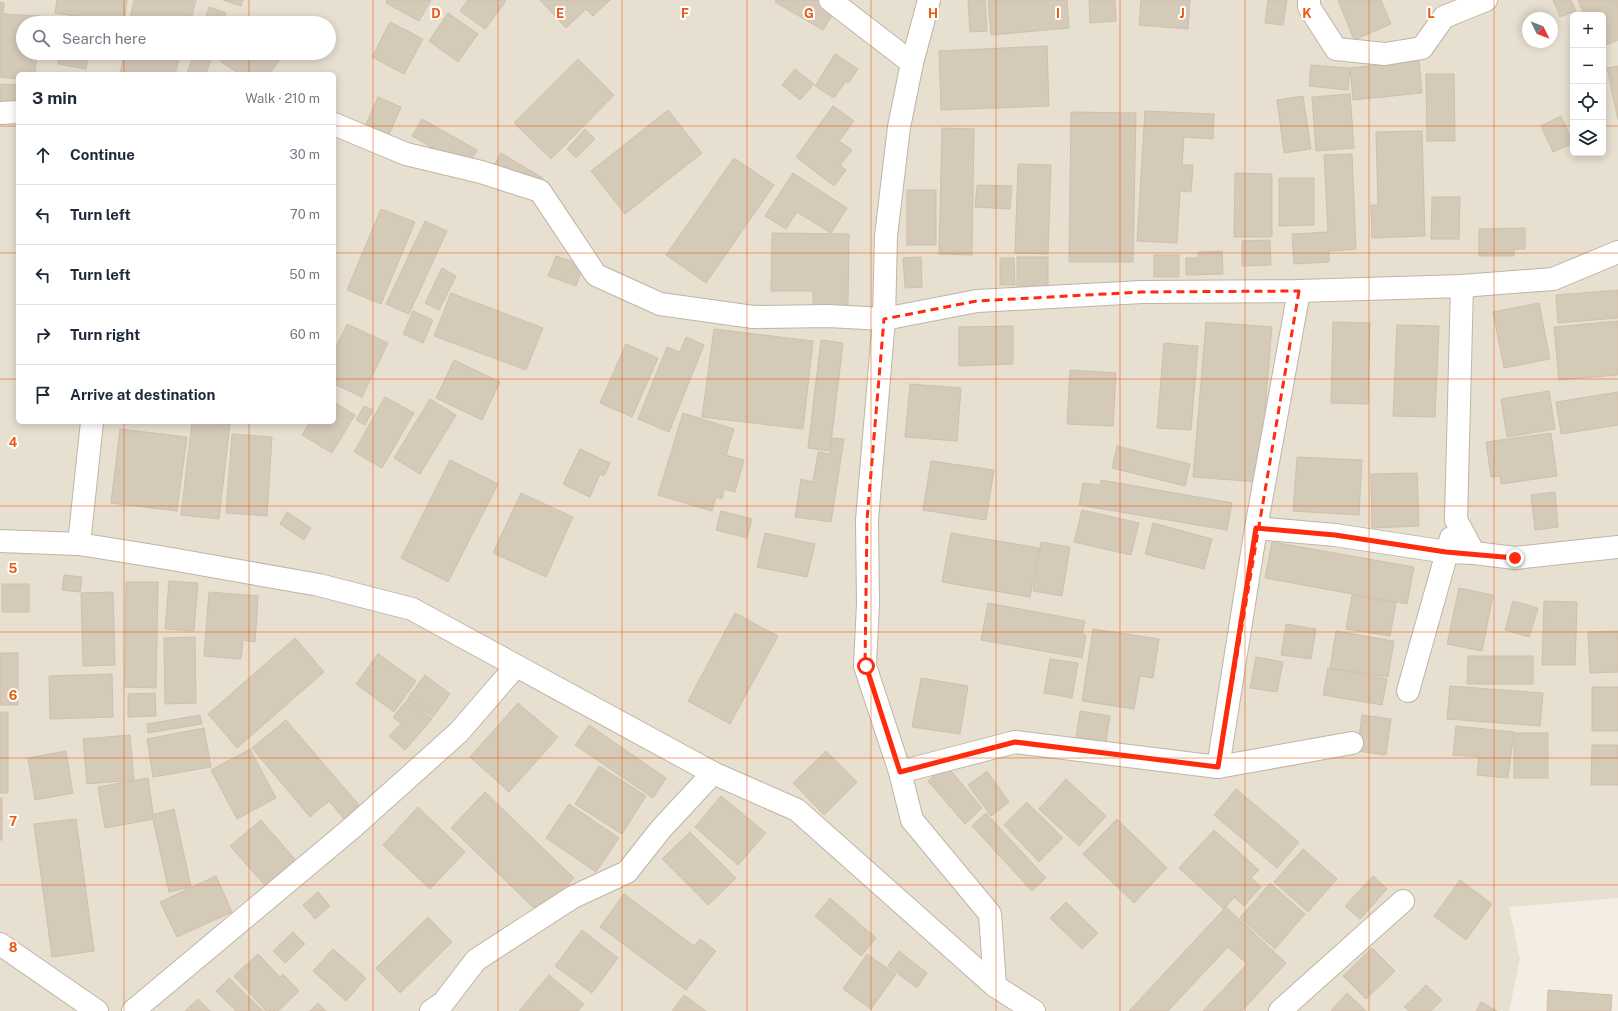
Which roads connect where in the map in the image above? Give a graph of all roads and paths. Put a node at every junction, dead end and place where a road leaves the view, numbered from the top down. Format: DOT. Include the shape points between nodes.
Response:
graph roads {
  1 [pos="830,0"];
  2 [pos="929,0"];
  3 [pos="1309,0"];
  4 [pos="1486,0"];
  5 [pos="912,63"];
  6 [pos="0,112"];
  7 [pos="16,112"];
  8 [pos="336,125"];
  9 [pos="1618,252"];
  10 [pos="1462,286"];
  11 [pos="1299,291"];
  12 [pos="884,319"];
  13 [pos="92,424"];
  14 [pos="1456,520"];
  15 [pos="1256,528"];
  16 [pos="0,541"];
  17 [pos="79,544"];
  18 [pos="1618,547"];
  19 [pos="1446,552"];
  20 [pos="1474,553"];
  21 [pos="516,666"];
  22 [pos="1408,691"];
  23 [pos="1352,743"];
  24 [pos="1218,767"];
  25 [pos="900,772"];
  26 [pos="713,773"];
  27 [pos="1404,901"];
  28 [pos="0,944"];
  29 [pos="995,986"];
  30 [pos="442,1008"];
  31 [pos="96,1011"];
  32 [pos="133,1011"];
  33 [pos="1034,1011"];
  34 [pos="1280,1011"];
  1 -- 5 [label="street"];
  2 -- 5 [label="street"];
  3 -- 4 [label="street" via="1309,7 1336,49 1385,54 1422,48 1444,17"];
  5 -- 12 [label="street" via="899,127 886,236"];
  6 -- 7 [label="street"];
  8 -- 12 [label="street" via="406,154 481,172 540,191 596,275 660,304 753,317 828,316"];
  9 -- 10 [label="street" via="1553,279"];
  10 -- 11 [label="street"];
  10 -- 14 [label="street"];
  11 -- 12 [label="street" via="1142,292 977,301"];
  11 -- 15 [label="street"];
  12 -- 25 [label="street" via="867,520 866,666"];
  13 -- 17 [label="street"];
  14 -- 19 [label="street"];
  14 -- 20 [label="street"];
  15 -- 19 [label="street" via="1335,535"];
  15 -- 24 [label="street"];
  16 -- 17 [label="street"];
  17 -- 21 [label="street" via="319,585 412,609"];
  18 -- 20 [label="street" via="1515,558"];
  19 -- 20 [label="street"];
  19 -- 22 [label="street"];
  21 -- 26 [label="street"];
  21 -- 32 [label="street" via="459,732 353,827"];
  23 -- 24 [label="street"];
  24 -- 25 [label="street" via="1015,742"];
  25 -- 29 [label="street" via="912,820 990,914"];
  26 -- 29 [label="street" via="797,810"];
  26 -- 30 [label="street" via="661,829 627,872 573,897 476,960"];
  27 -- 34 [label="street"];
  28 -- 31 [label="street"];
  29 -- 33 [label="street"];
}
